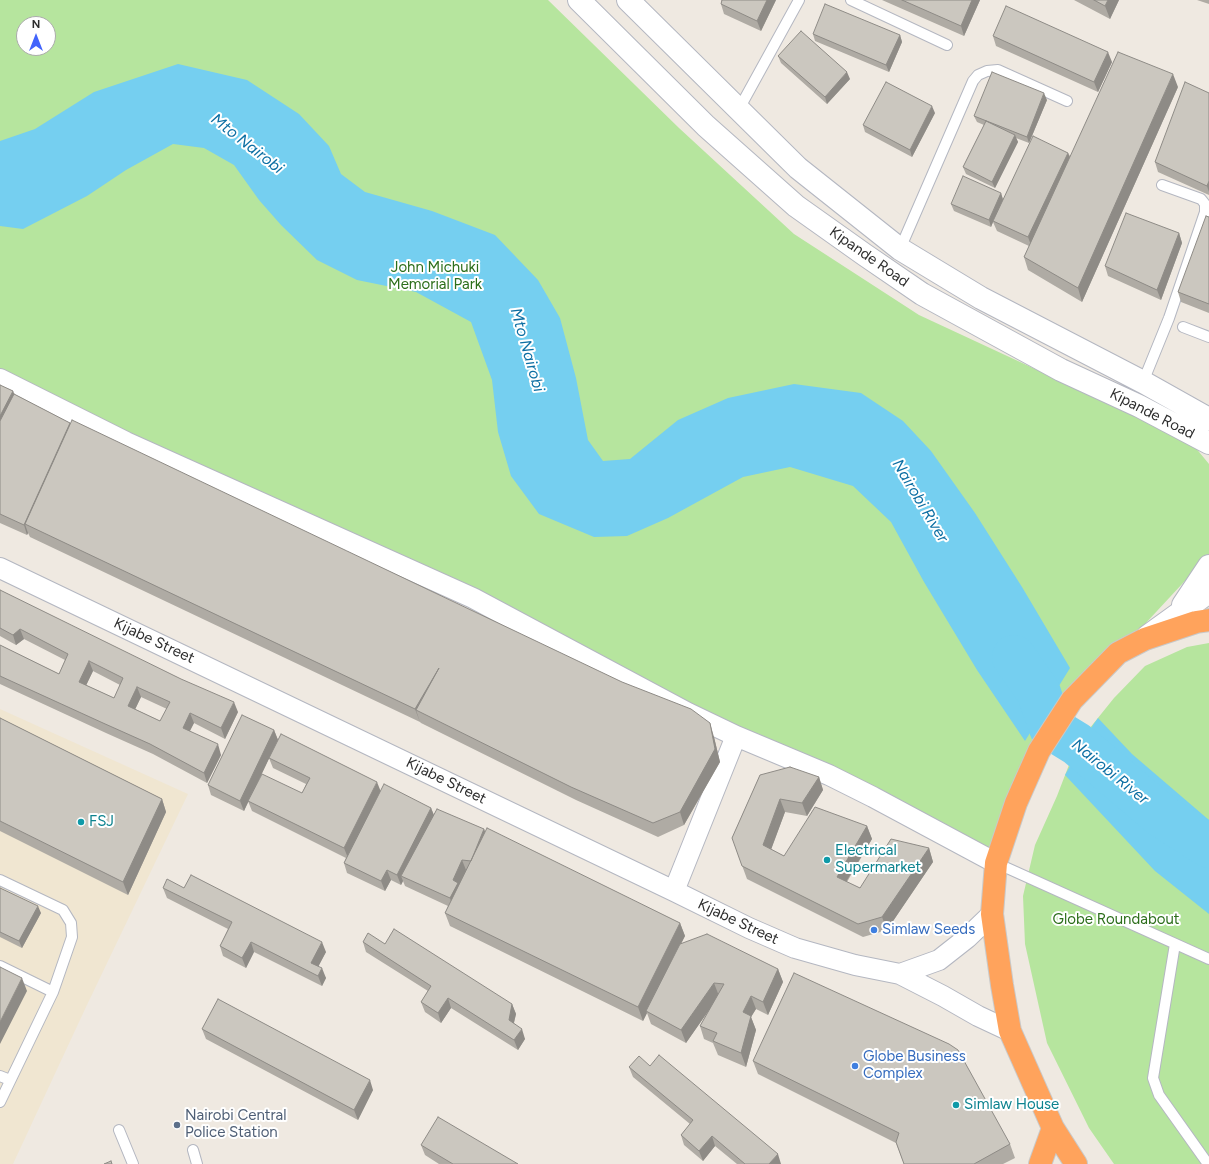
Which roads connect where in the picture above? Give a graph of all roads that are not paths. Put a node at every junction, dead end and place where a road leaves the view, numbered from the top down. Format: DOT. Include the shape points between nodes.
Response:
graph roads {
  1 [pos="579,0"];
  2 [pos="628,0"];
  3 [pos="799,0"];
  4 [pos="851,0"];
  5 [pos="948,45"];
  6 [pos="1067,101"];
  7 [pos="739,108"];
  8 [pos="1162,185"];
  9 [pos="900,249"];
  10 [pos="1183,327"];
  11 [pos="1209,337"];
  12 [pos="0,380"];
  13 [pos="1144,382"];
  14 [pos="1209,419"];
  15 [pos="1209,443"];
  16 [pos="1209,566"];
  17 [pos="0,568"];
  18 [pos="1209,592"];
  19 [pos="1176,616"];
  20 [pos="1209,620"];
  21 [pos="1145,639"];
  22 [pos="736,736"];
  23 [pos="996,863"];
  24 [pos="0,880"];
  25 [pos="674,891"];
  26 [pos="992,914"];
  27 [pos="1175,944"];
  28 [pos="1209,959"];
  29 [pos="0,966"];
  30 [pos="900,974"];
  31 [pos="54,992"];
  32 [pos="1010,1031"];
  33 [pos="0,1076"];
  34 [pos="10,1080"];
  35 [pos="0,1102"];
  36 [pos="1053,1128"];
  37 [pos="119,1130"];
  38 [pos="193,1150"];
  39 [pos="133,1164"];
  40 [pos="197,1164"];
  41 [pos="1040,1164"];
  42 [pos="1076,1164"];
  43 [pos="1208,1164"];
  1 -- 15 [label="main road, Kipande Road" via="706,126 796,206 865,255 922,294 1061,370"];
  2 -- 7 [label="main road, Kipande Road"];
  3 -- 7 [label="lane"];
  4 -- 5 [label="lane"];
  6 -- 9 [label="lane" via="998,70 978,74"];
  7 -- 9 [label="main road, Kipande Road" via="798,168"];
  8 -- 13 [label="lane" via="1201,199 1205,212 1170,318"];
  9 -- 13 [label="main road, Kipande Road" via="981,298"];
  10 -- 11 [label="lane"];
  12 -- 22 [label="street" via="126,442 473,598"];
  13 -- 14 [label="main road, Kipande Road"];
  16 -- 19 [label="main road"];
  17 -- 25 [label="street, Kijabe Street"];
  18 -- 19 [label="main road"];
  19 -- 21 [label="main road"];
  20 -- 21 [label="highway"];
  21 -- 23 [label="highway" via="1118,652 1072,700 1039,751 1016,803"];
  22 -- 23 [label="street" via="835,778"];
  22 -- 25 [label="street"];
  23 -- 26 [label="highway"];
  23 -- 27 [label="lane"];
  24 -- 31 [label="lane" via="63,910 71,924 72,937"];
  25 -- 30 [label="street, Kijabe Street" via="795,948 855,965"];
  26 -- 30 [label="street" via="939,960"];
  26 -- 32 [label="highway"];
  27 -- 28 [label="lane"];
  27 -- 43 [label="lane" via="1153,1078 1159,1095"];
  29 -- 31 [label="lane"];
  30 -- 32 [label="street, Kijabe Street"];
  31 -- 34 [label="lane"];
  32 -- 36 [label="highway"];
  33 -- 34 [label="lane"];
  34 -- 35 [label="lane"];
  36 -- 41 [label="highway"];
  36 -- 42 [label="highway"];
  37 -- 39 [label="lane"];
  38 -- 40 [label="lane"];
}
